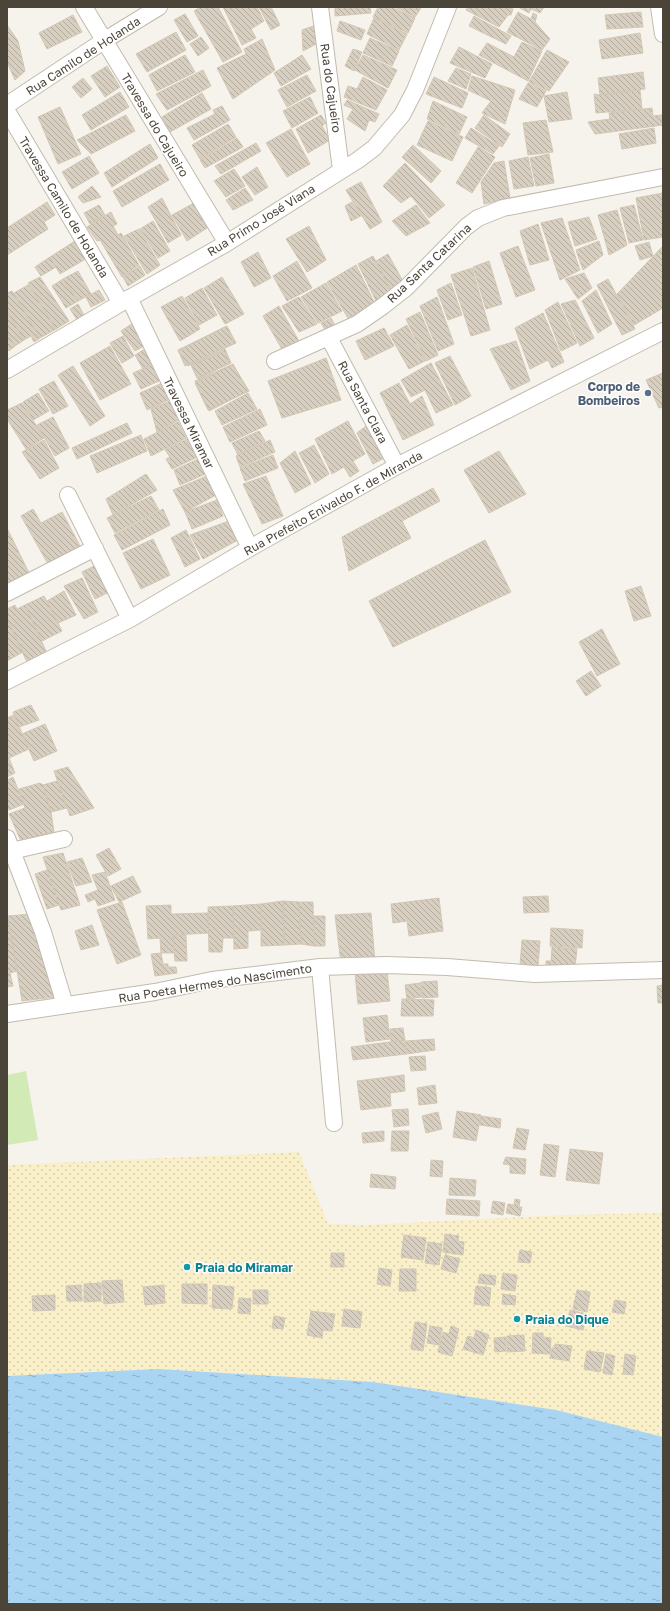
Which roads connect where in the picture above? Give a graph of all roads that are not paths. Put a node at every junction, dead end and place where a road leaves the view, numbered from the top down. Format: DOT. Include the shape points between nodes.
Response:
graph roads {
  1 [pos="84,7"];
  2 [pos="159,7"];
  3 [pos="320,7"];
  4 [pos="448,7"];
  5 [pos="659,7"];
  6 [pos="663,34"];
  7 [pos="105,40"];
  8 [pos="7,106"];
  9 [pos="7,111"];
  10 [pos="341,170"];
  11 [pos="663,177"];
  12 [pos="227,243"];
  13 [pos="125,300"];
  14 [pos="663,331"];
  15 [pos="329,338"];
  16 [pos="275,361"];
  17 [pos="7,370"];
  18 [pos="397,466"];
  19 [pos="68,495"];
  20 [pos="95,548"];
  21 [pos="250,548"];
  22 [pos="7,593"];
  23 [pos="130,619"];
  24 [pos="7,681"];
  25 [pos="64,839"];
  26 [pos="9,847"];
  27 [pos="320,967"];
  28 [pos="663,970"];
  29 [pos="65,1005"];
  30 [pos="7,1014"];
  31 [pos="334,1123"];
  1 -- 7 [label="street, Travessa do Cajueiro"];
  2 -- 7 [label="street, Rua Camilo de Holanda"];
  3 -- 10 [label="street, Rua do Cajueiro"];
  4 -- 10 [label="street, Rua Primo José Viana" via="415,90 402,115 374,148"];
  5 -- 6 [label="street"];
  7 -- 8 [label="street, Rua Camilo de Holanda"];
  7 -- 12 [label="street, Travessa do Cajueiro"];
  9 -- 13 [label="street, Travessa Camilo de Holanda"];
  10 -- 12 [label="street, Rua Primo José Viana"];
  11 -- 15 [label="street, Rua Santa Catarina" via="503,208 478,218 406,288 357,324"];
  12 -- 13 [label="street, Rua Primo José Viana"];
  13 -- 17 [label="street, Rua Primo José Viana"];
  13 -- 21 [label="street, Travessa Miramar"];
  14 -- 18 [label="street, Rua Prefeito Enivaldo F. de Miranda"];
  15 -- 16 [label="street, Rua Santa Catarina"];
  15 -- 18 [label="street, Rua Santa Clara"];
  18 -- 21 [label="street, Rua Prefeito Enivaldo F. de Miranda"];
  19 -- 20 [label="street"];
  20 -- 22 [label="street"];
  20 -- 23 [label="street"];
  21 -- 23 [label="street, Rua Prefeito Enivaldo F. de Miranda"];
  23 -- 24 [label="street, Rua Prefeito Enivaldo F. de Miranda"];
  25 -- 26 [label="street"];
  26 -- 29 [label="street" via="43,932"];
  27 -- 28 [label="street, Rua Poeta Hermes do Nascimento" via="386,965 535,974"];
  27 -- 29 [label="street, Rua Poeta Hermes do Nascimento" via="212,980 155,992"];
  27 -- 31 [label="street"];
  29 -- 30 [label="street, Rua Poeta Hermes do Nascimento"];
}
